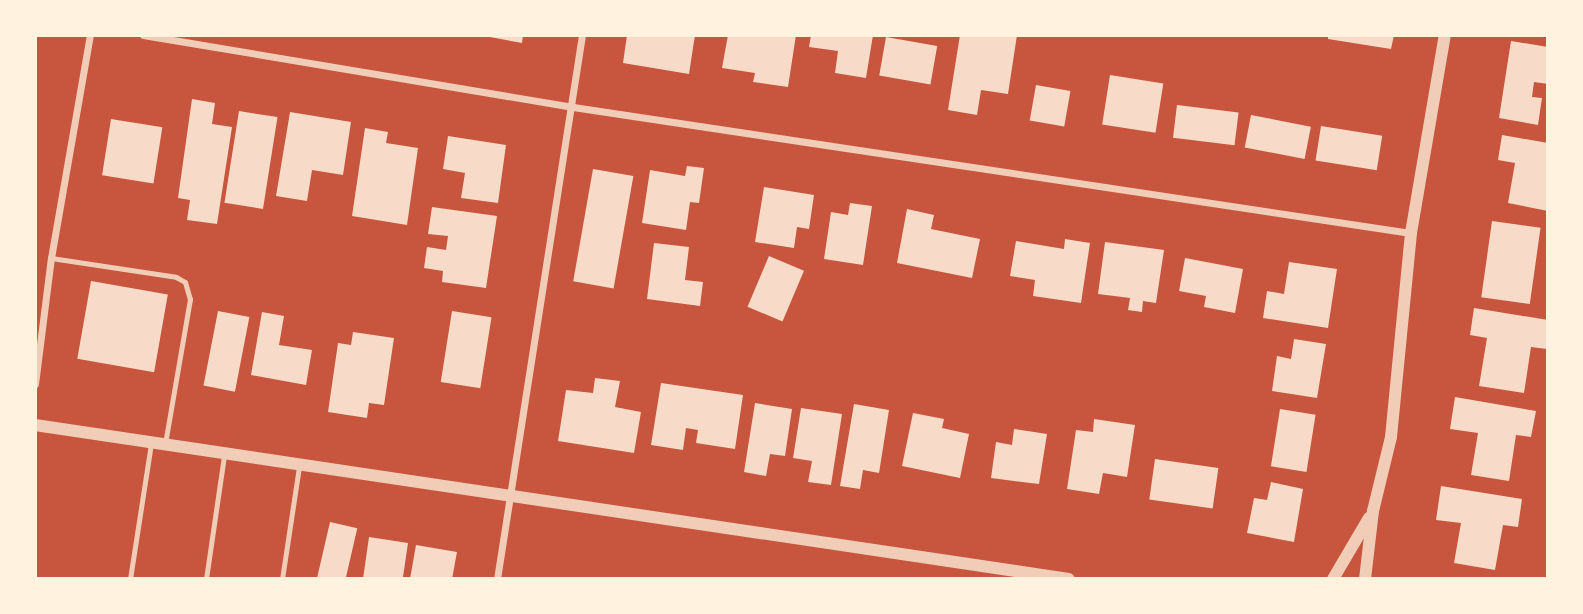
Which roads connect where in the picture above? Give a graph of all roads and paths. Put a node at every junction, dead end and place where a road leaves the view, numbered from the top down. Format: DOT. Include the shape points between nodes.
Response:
graph roads {
  1 [pos="90,35"];
  2 [pos="143,35"];
  3 [pos="582,35"];
  4 [pos="1445,35"];
  5 [pos="573,107"];
  6 [pos="1411,233"];
  7 [pos="51,258"];
  8 [pos="35,384"];
  9 [pos="35,425"];
  10 [pos="158,444"];
  11 [pos="224,454"];
  12 [pos="299,466"];
  13 [pos="509,497"];
  14 [pos="1373,512"];
  15 [pos="130,579"];
  16 [pos="206,579"];
  17 [pos="282,579"];
  18 [pos="497,579"];
  19 [pos="1069,579"];
  20 [pos="1333,579"];
  21 [pos="1365,579"];
  1 -- 7 [label="street"];
  2 -- 5 [label="street"];
  3 -- 5 [label="street"];
  4 -- 6 [label="street"];
  5 -- 6 [label="street"];
  5 -- 13 [label="street"];
  6 -- 14 [label="street" via="1391,437"];
  7 -- 8 [label="street"];
  7 -- 10 [label="lane" via="185,282 190,299"];
  9 -- 10 [label="street"];
  10 -- 11 [label="street"];
  10 -- 15 [label="lane"];
  11 -- 12 [label="street"];
  11 -- 16 [label="lane"];
  12 -- 13 [label="street"];
  12 -- 17 [label="lane"];
  13 -- 18 [label="street"];
  13 -- 19 [label="street"];
  14 -- 20 [label="street"];
  14 -- 21 [label="street"];
}
